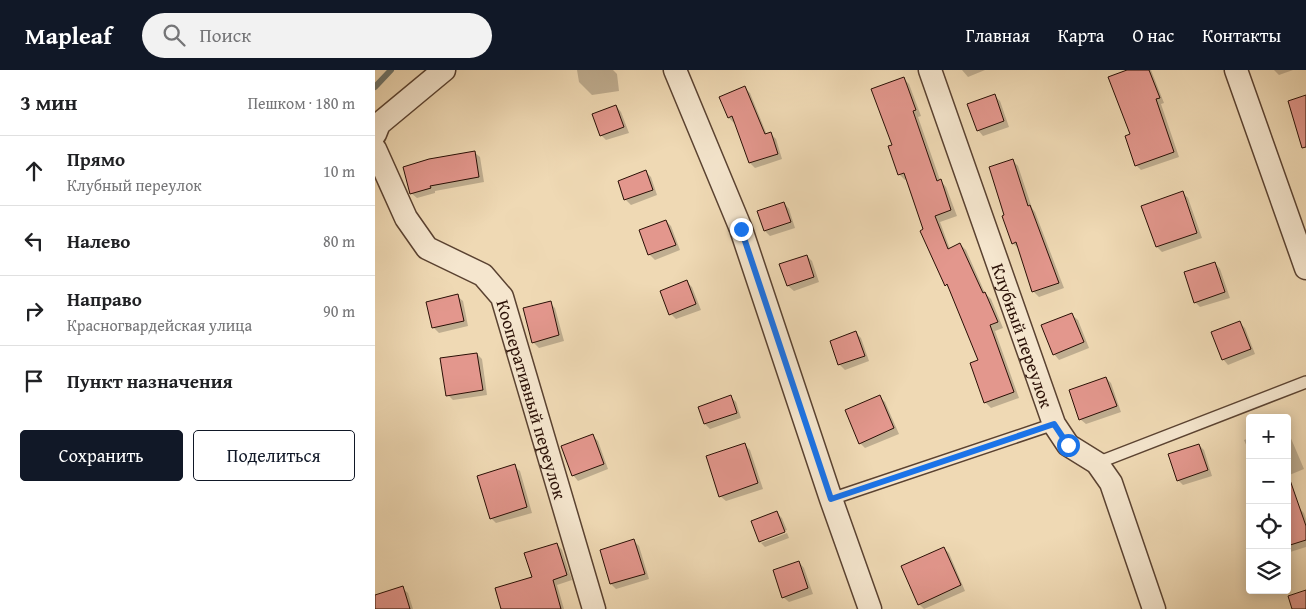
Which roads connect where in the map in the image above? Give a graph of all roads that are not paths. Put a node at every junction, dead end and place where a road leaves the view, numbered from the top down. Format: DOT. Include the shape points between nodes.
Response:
graph roads {
  1 [pos="444,70"];
  2 [pos="675,70"];
  3 [pos="929,70"];
  4 [pos="1236,70"];
  5 [pos="375,134"];
  6 [pos="375,149"];
  7 [pos="1306,268"];
  8 [pos="1306,382"];
  9 [pos="1054,424"];
  10 [pos="1097,463"];
  11 [pos="831,499"];
  12 [pos="594,609"];
  13 [pos="870,609"];
  14 [pos="1154,609"];
  1 -- 5 [label="street" via="379,124"];
  2 -- 11 [label="street" via="741,229"];
  3 -- 9 [label="street, Клубный переулок"];
  4 -- 7 [label="street"];
  6 -- 12 [label="street, Кооперативный переулок" via="406,218 427,248 483,275 502,297"];
  8 -- 10 [label="lane"];
  9 -- 10 [label="street, Клубный переулок" via="1068,445"];
  9 -- 11 [label="lane"];
  10 -- 14 [label="street, Клубный переулок" via="1111,483"];
  11 -- 13 [label="street"];
}
